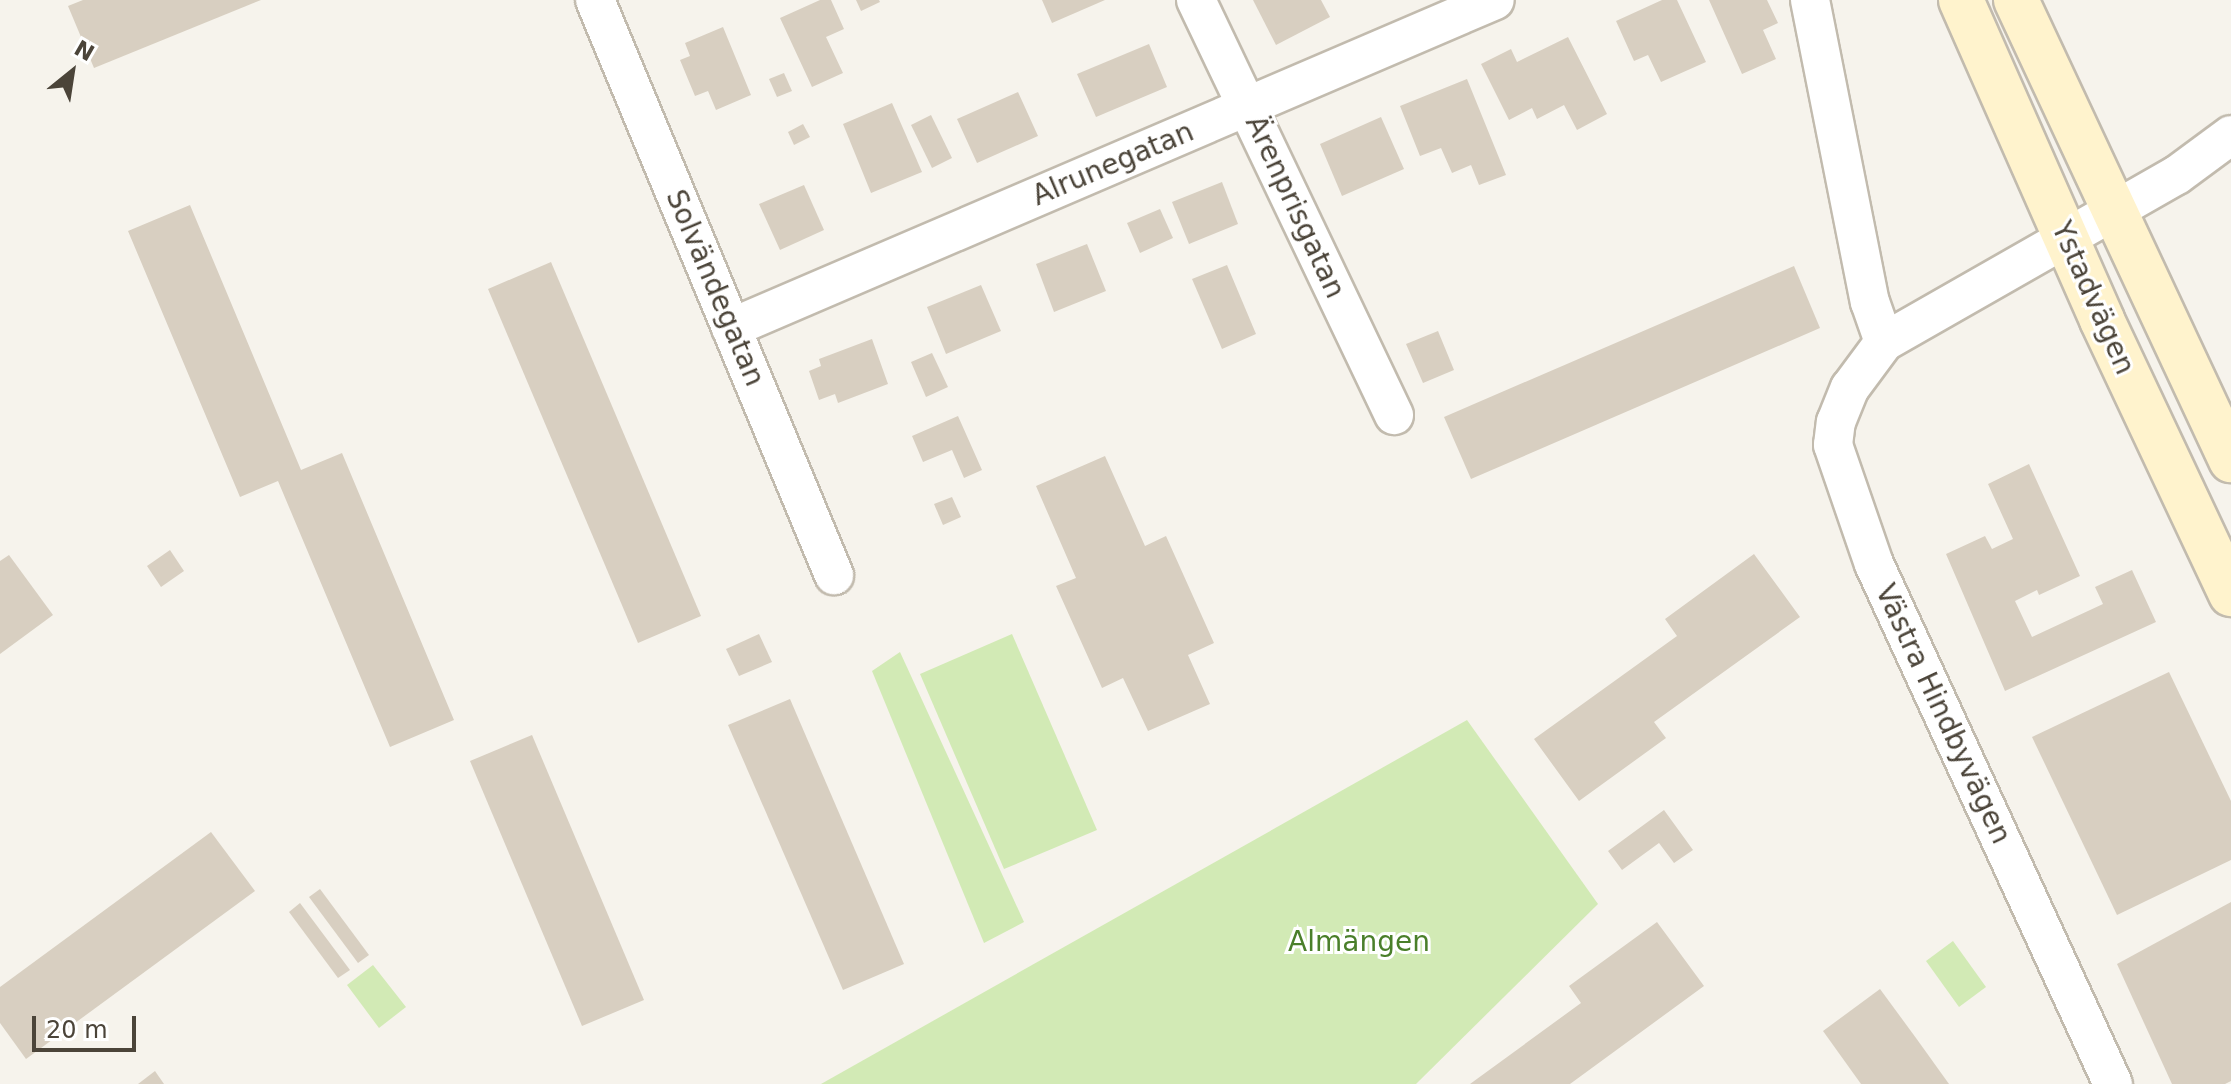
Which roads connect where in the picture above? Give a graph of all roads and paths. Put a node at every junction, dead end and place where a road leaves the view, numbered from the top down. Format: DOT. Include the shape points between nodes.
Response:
graph roads {
  1 [pos="1196,0"];
  2 [pos="1495,0"];
  3 [pos="1810,0"];
  4 [pos="1961,0"];
  5 [pos="2016,0"];
  6 [pos="603,2"];
  7 [pos="1247,106"];
  8 [pos="2231,135"];
  9 [pos="2114,210"];
  10 [pos="2065,238"];
  11 [pos="731,328"];
  12 [pos="1884,342"];
  13 [pos="1394,415"];
  14 [pos="2231,460"];
  15 [pos="834,575"];
  16 [pos="2231,594"];
  17 [pos="2113,1084"];
  1 -- 7 [label="street, Ärenprisgatan"];
  2 -- 7 [label="street, Alrunegatan"];
  3 -- 12 [label="street" via="1870,302"];
  4 -- 10 [label="main road, Ystadvägen"];
  5 -- 9 [label="main road, Ystadvägen"];
  6 -- 11 [label="street, Solvändegatan"];
  7 -- 11 [label="street, Alrunegatan"];
  7 -- 13 [label="street, Ärenprisgatan"];
  8 -- 9 [label="street, Västra Hindbyvägen" via="2177,175"];
  9 -- 10 [label="street, Västra Hindbyvägen"];
  9 -- 14 [label="main road, Ystadvägen"];
  10 -- 12 [label="street, Västra Hindbyvägen"];
  10 -- 16 [label="main road, Ystadvägen"];
  11 -- 15 [label="street, Solvändegatan"];
  12 -- 17 [label="street, Västra Hindbyvägen" via="1850,388 1833,445 1874,564"];
}
